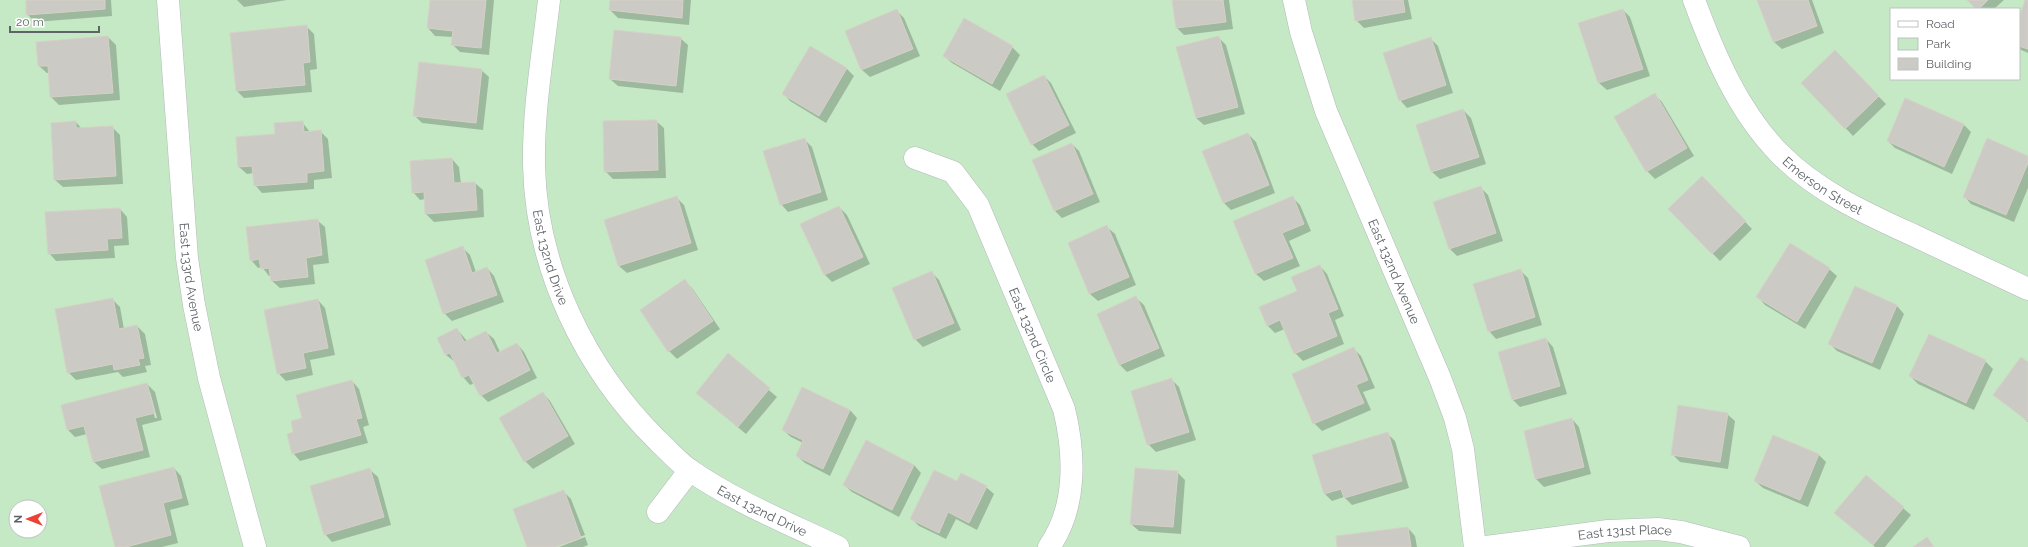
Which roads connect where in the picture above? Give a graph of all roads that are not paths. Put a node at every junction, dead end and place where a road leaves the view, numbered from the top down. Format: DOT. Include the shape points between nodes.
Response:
graph roads {
  1 [pos="168,0"];
  2 [pos="549,0"];
  3 [pos="1294,0"];
  4 [pos="1694,0"];
  5 [pos="915,158"];
  6 [pos="2028,289"];
  7 [pos="690,470"];
  8 [pos="658,512"];
  9 [pos="255,547"];
  10 [pos="838,547"];
  11 [pos="1049,547"];
  12 [pos="1475,547"];
  13 [pos="1486,547"];
  14 [pos="1739,547"];
  1 -- 9 [label="street, East 133rd Avenue" via="187,258 194,305 209,378"];
  2 -- 7 [label="street, East 132nd Drive" via="535,129 534,166 542,232 556,281 589,353 614,391 642,425"];
  3 -- 12 [label="street, East 132nd Avenue" via="1301,32 1326,111 1440,378 1454,418 1463,449"];
  4 -- 6 [label="street, Emerson Street" via="1710,44 1744,108 1778,152 1795,168 1834,197"];
  5 -- 11 [label="street, East 132nd Circle" via="953,172 978,204 1064,409 1069,431 1072,470 1067,506 1061,525"];
  7 -- 8 [label="street"];
  7 -- 10 [label="street, East 132nd Drive" via="743,502"];
  13 -- 14 [label="street, East 131st Place" via="1608,531 1658,529 1681,532"];
}
